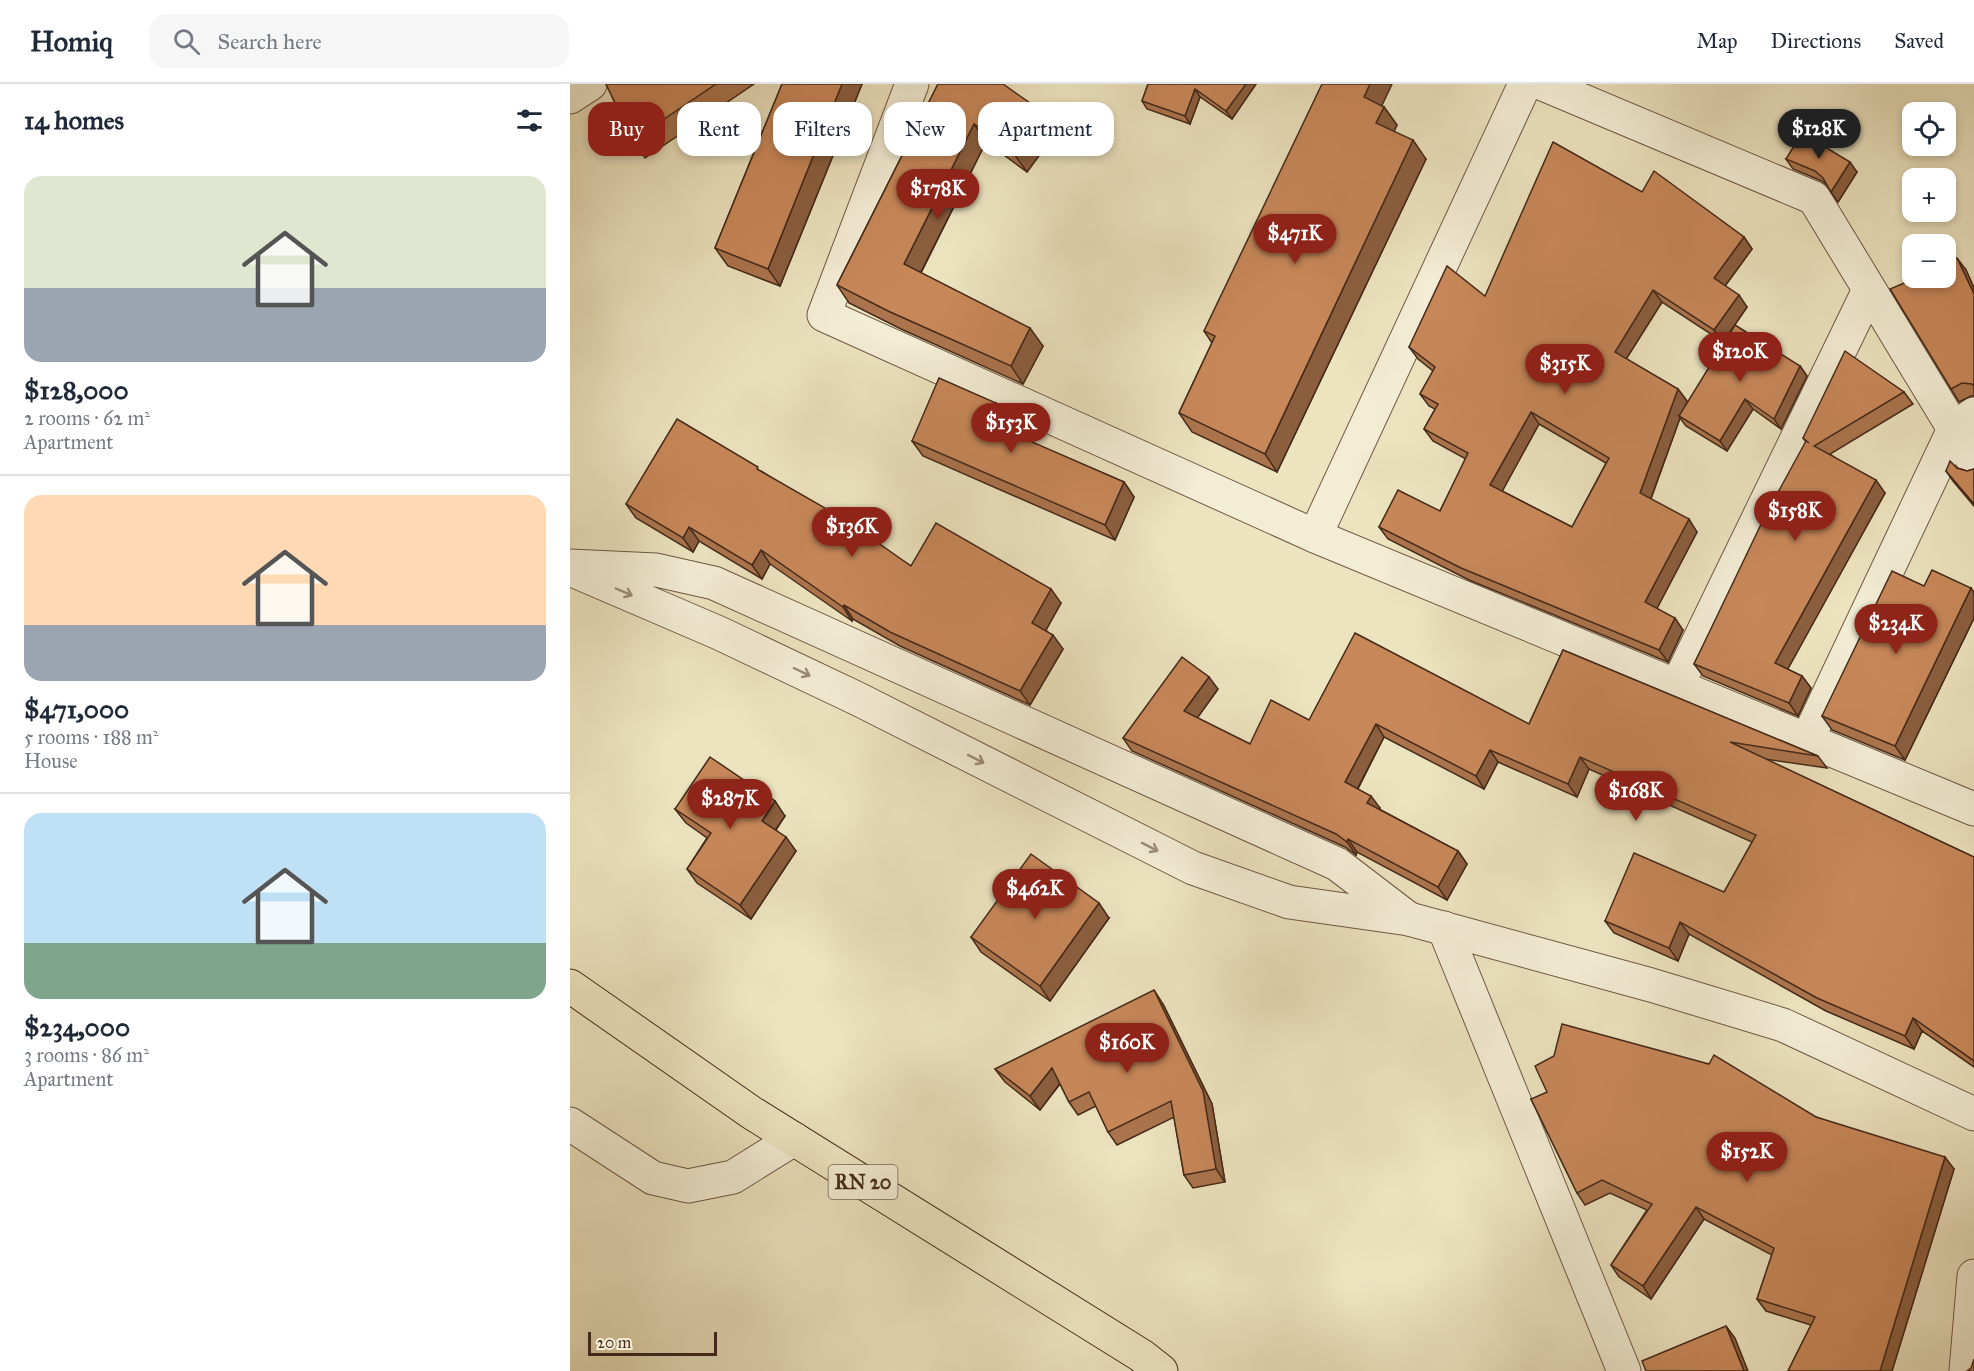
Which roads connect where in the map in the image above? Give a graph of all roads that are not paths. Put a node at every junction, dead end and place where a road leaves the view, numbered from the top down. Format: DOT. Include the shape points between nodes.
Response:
graph roads {
  1 [pos="590,84"];
  2 [pos="912,84"];
  3 [pos="1525,84"];
  4 [pos="1544,84"];
  5 [pos="570,97"];
  6 [pos="1869,290"];
  7 [pos="1964,421"];
  8 [pos="1974,462"];
  9 [pos="1315,536"];
  10 [pos="570,567"];
  11 [pos="1677,686"];
  12 [pos="1807,740"];
  13 [pos="1974,809"];
  14 [pos="1409,919"];
  15 [pos="1444,928"];
  16 [pos="570,986"];
  17 [pos="1974,1114"];
  18 [pos="570,1124"];
  19 [pos="794,1139"];
  20 [pos="1974,1276"];
  21 [pos="1161,1371"];
  22 [pos="1624,1371"];
  23 [pos="1966,1371"];
  1 -- 5 [label="street"];
  2 -- 9 [label="street" via="824,315"];
  3 -- 9 [label="street"];
  4 -- 6 [label="street" via="1814,198"];
  6 -- 7 [label="street"];
  6 -- 11 [label="street"];
  7 -- 8 [label="street"];
  7 -- 12 [label="street"];
  9 -- 11 [label="street"];
  10 -- 14 [label="street, one-way" via="858,699 1193,868 1289,902"];
  10 -- 14 [label="street" via="656,570 714,583 1336,864"];
  11 -- 12 [label="street"];
  12 -- 13 [label="street"];
  14 -- 15 [label="street"];
  15 -- 17 [label="street" via="1783,1025"];
  15 -- 22 [label="street"];
  16 -- 19 [label="main road, RN 20"];
  18 -- 19 [label="street" via="653,1178 688,1186 733,1177"];
  19 -- 21 [label="main road, RN 20"];
  20 -- 23 [label="street"];
}
